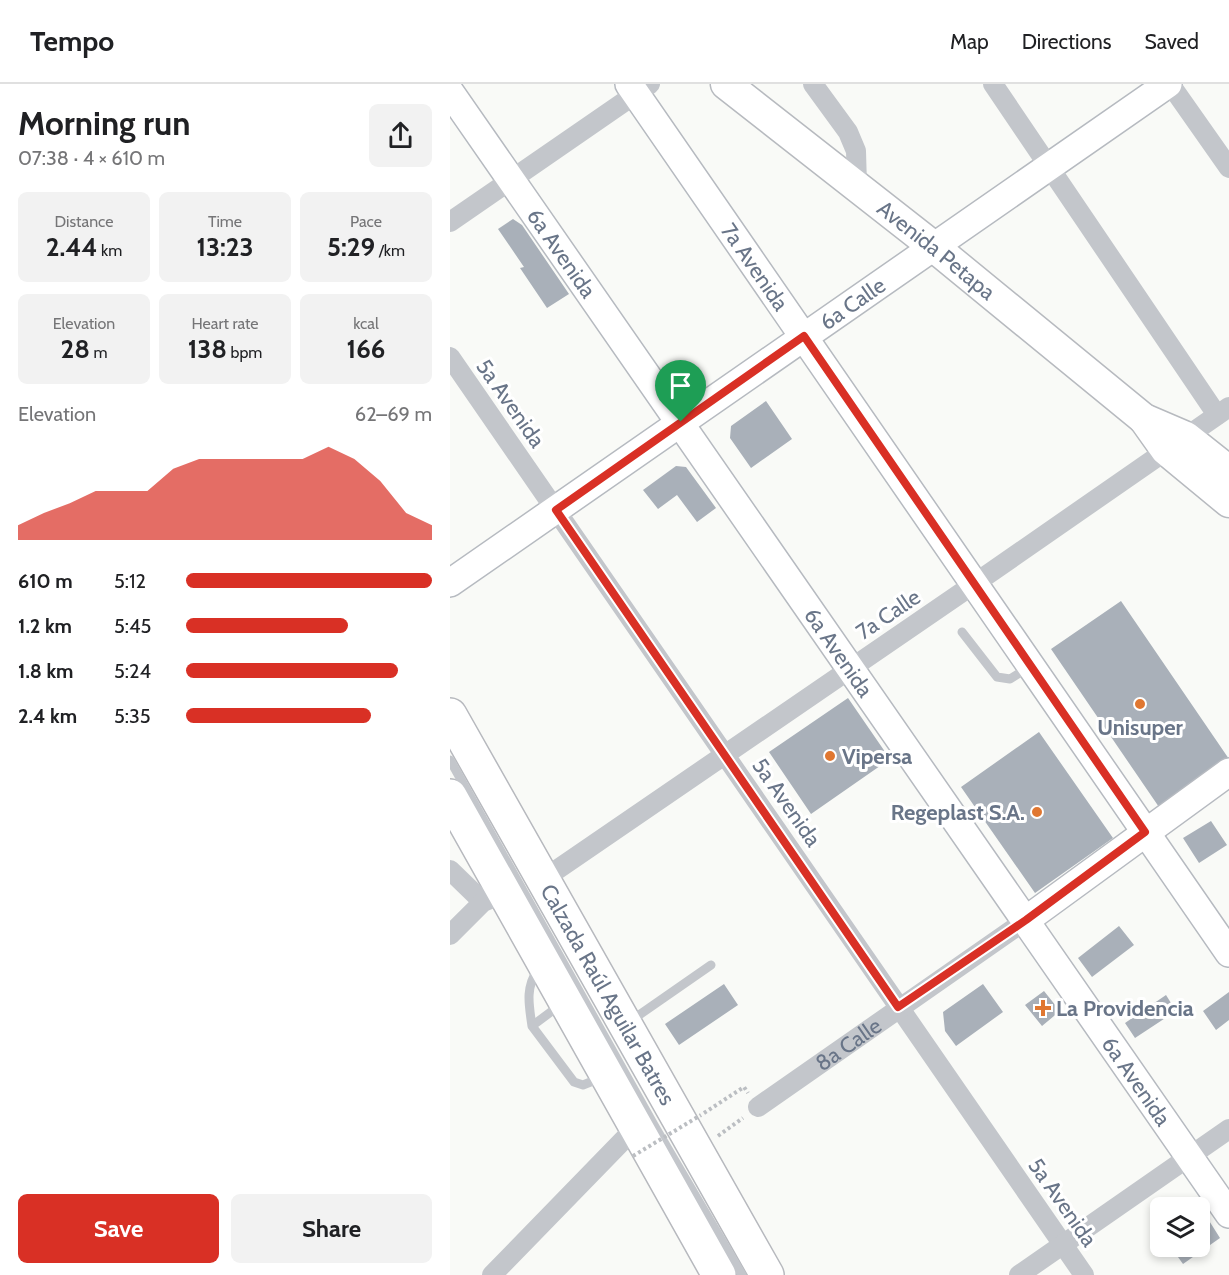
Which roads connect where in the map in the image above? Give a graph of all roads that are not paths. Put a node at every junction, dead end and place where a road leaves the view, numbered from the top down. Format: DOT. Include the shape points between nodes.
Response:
graph roads {
  1 [pos="726,84"];
  2 [pos="813,84"];
  3 [pos="993,84"];
  4 [pos="1169,84"];
  5 [pos="639,87"];
  6 [pos="450,92"];
  7 [pos="1049,165"];
  8 [pos="1229,168"];
  9 [pos="512,179"];
  10 [pos="857,185"];
  11 [pos="450,222"];
  12 [pos="934,247"];
  13 [pos="804,336"];
  14 [pos="450,357"];
  15 [pos="1223,411"];
  16 [pos="681,422"];
  17 [pos="1176,444"];
  18 [pos="1229,471"];
  19 [pos="1229,502"];
  20 [pos="556,510"];
  21 [pos="450,583"];
  22 [pos="975,584"];
  23 [pos="962,632"];
  24 [pos="1031,666"];
  25 [pos="851,668"];
  26 [pos="450,715"];
  27 [pos="725,755"];
  28 [pos="450,760"];
  29 [pos="1229,772"];
  30 [pos="450,796"];
  31 [pos="1145,832"];
  32 [pos="450,870"];
  33 [pos="542,880"];
  34 [pos="494,898"];
  35 [pos="1026,920"];
  36 [pos="450,934"];
  37 [pos="1229,953"];
  38 [pos="543,962"];
  39 [pos="711,965"];
  40 [pos="565,1002"];
  41 [pos="898,1007"];
  42 [pos="624,1025"];
  43 [pos="532,1026"];
  44 [pos="606,1076"];
  45 [pos="758,1107"];
  46 [pos="1229,1129"];
  47 [pos="634,1141"];
  48 [pos="1190,1157"];
  49 [pos="1229,1214"];
  50 [pos="1063,1245"];
  51 [pos="492,1275"];
  52 [pos="719,1275"];
  53 [pos="742,1275"];
  54 [pos="767,1275"];
  55 [pos="1019,1275"];
  56 [pos="1084,1275"];
  1 -- 10 [label="main road, Avenida Petapa"];
  2 -- 10 [label="street" via="848,132 856,151"];
  3 -- 7 [label="street"];
  4 -- 7 [label="street, 6a Calle"];
  4 -- 8 [label="street"];
  5 -- 9 [label="street"];
  5 -- 13 [label="street, 7a Avenida"];
  6 -- 9 [label="street, 6a Avenida"];
  7 -- 12 [label="street, 6a Calle"];
  7 -- 15 [label="street"];
  9 -- 11 [label="street"];
  9 -- 16 [label="street, 6a Avenida"];
  10 -- 12 [label="main road, Avenida Petapa"];
  12 -- 13 [label="street, 6a Calle"];
  12 -- 17 [label="main road, Avenida Petapa"];
  13 -- 16 [label="street, 6a Calle"];
  13 -- 22 [label="street, 7a Avenida"];
  14 -- 20 [label="street, 5a Avenida"];
  15 -- 17 [label="street, 7a Calle"];
  16 -- 20 [label="street, 6a Calle"];
  16 -- 25 [label="street, 6a Avenida"];
  17 -- 18 [label="main road, Avenida Petapa"];
  17 -- 19 [label="main road, Avenida Petapa"];
  17 -- 22 [label="street, 7a Calle"];
  20 -- 21 [label="street, 6a Calle"];
  20 -- 27 [label="street, 5a Avenida"];
  22 -- 24 [label="street, 7a Avenida"];
  22 -- 25 [label="street, 7a Calle"];
  23 -- 24 [label="lane" via="997,677 1010,679"];
  24 -- 31 [label="street, 7a Avenida"];
  25 -- 27 [label="street, 7a Calle"];
  25 -- 35 [label="street, 6a Avenida"];
  26 -- 33 [label="highway, Calzada Raúl Aguilar Batres"];
  27 -- 33 [label="street, 7a Calle"];
  27 -- 41 [label="street, 5a Avenida"];
  28 -- 53 [label="lane"];
  29 -- 31 [label="street, 8a Calle"];
  30 -- 34 [label="highway, Calzada Raúl Aguilar Batres"];
  31 -- 35 [label="street, 8a Calle"];
  31 -- 37 [label="street, 7a Avenida"];
  32 -- 34 [label="street"];
  33 -- 42 [label="highway, Calzada Raúl Aguilar Batres"];
  34 -- 36 [label="street"];
  34 -- 38 [label="highway, Calzada Raúl Aguilar Batres"];
  35 -- 41 [label="street, 8a Calle"];
  35 -- 48 [label="street, 6a Avenida"];
  38 -- 40 [label="highway, Calzada Raúl Aguilar Batres"];
  38 -- 43 [label="lane" via="528,996"];
  39 -- 42 [label="lane"];
  40 -- 43 [label="lane"];
  40 -- 44 [label="highway, Calzada Raúl Aguilar Batres"];
  41 -- 45 [label="street, 8a Calle"];
  41 -- 50 [label="street, 5a Avenida"];
  42 -- 54 [label="highway, Calzada Raúl Aguilar Batres"];
  43 -- 44 [label="lane" via="574,1083 583,1085"];
  44 -- 47 [label="highway, Calzada Raúl Aguilar Batres"];
  46 -- 48 [label="street"];
  47 -- 51 [label="street"];
  47 -- 52 [label="highway, Calzada Raúl Aguilar Batres"];
  48 -- 49 [label="street, 6a Avenida"];
  48 -- 50 [label="street"];
  50 -- 55 [label="street"];
  50 -- 56 [label="street, 5a Avenida"];
}
